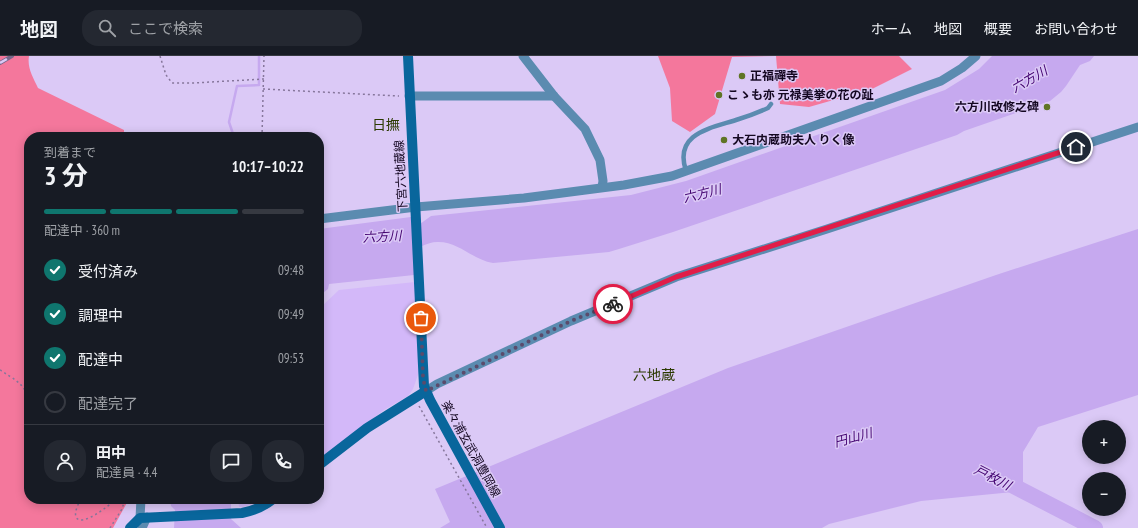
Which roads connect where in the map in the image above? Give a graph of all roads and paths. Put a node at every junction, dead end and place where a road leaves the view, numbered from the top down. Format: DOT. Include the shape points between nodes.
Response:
graph roads {
  1 [pos="160,56"];
  2 [pos="264,56"];
  3 [pos="408,56"];
  4 [pos="522,56"];
  5 [pos="976,56"];
  6 [pos="264,79"];
  7 [pos="263,89"];
  8 [pos="409,96"];
  9 [pos="554,96"];
  10 [pos="771,104"];
  11 [pos="1138,126"];
  12 [pos="262,132"];
  13 [pos="686,171"];
  14 [pos="602,187"];
  15 [pos="416,211"];
  16 [pos="324,219"];
  17 [pos="0,370"];
  18 [pos="24,389"];
  19 [pos="426,391"];
  20 [pos="420,406"];
  21 [pos="324,461"];
  22 [pos="78,504"];
  23 [pos="109,504"];
  24 [pos="124,504"];
  25 [pos="141,504"];
  26 [pos="266,504"];
  27 [pos="143,521"];
  28 [pos="110,528"];
  29 [pos="130,528"];
  30 [pos="487,528"];
  31 [pos="500,528"];
  1 -- 6 [label="path" via="166,75 172,83"];
  2 -- 6 [label="path"];
  3 -- 8 [label="main road, 下宮六地蔵線"];
  4 -- 9 [label="street"];
  5 -- 13 [label="street" via="941,80"];
  6 -- 7 [label="path"];
  7 -- 8 [label="path"];
  7 -- 12 [label="path"];
  8 -- 9 [label="street"];
  8 -- 15 [label="main road, 下宮六地蔵線"];
  9 -- 14 [label="street" via="585,129 600,160"];
  10 -- 13 [label="lane" via="768,108 709,128 691,138 684,153"];
  11 -- 19 [label="street" via="676,277 571,321"];
  13 -- 14 [label="street" via="672,176"];
  14 -- 15 [label="street"];
  15 -- 16 [label="street"];
  15 -- 19 [label="main road, 下宮六地蔵線" via="423,378"];
  17 -- 18 [label="path" via="21,384"];
  19 -- 21 [label="main road" via="367,428"];
  19 -- 31 [label="main road, 楽々浦玄武洞豊岡線"];
  20 -- 30 [label="path"];
  22 -- 23 [label="path" via="76,516 78,520 85,521"];
  24 -- 28 [label="path"];
  25 -- 27 [label="street"];
  26 -- 27 [label="main road" via="250,512 169,516"];
  27 -- 29 [label="main road"];
}
